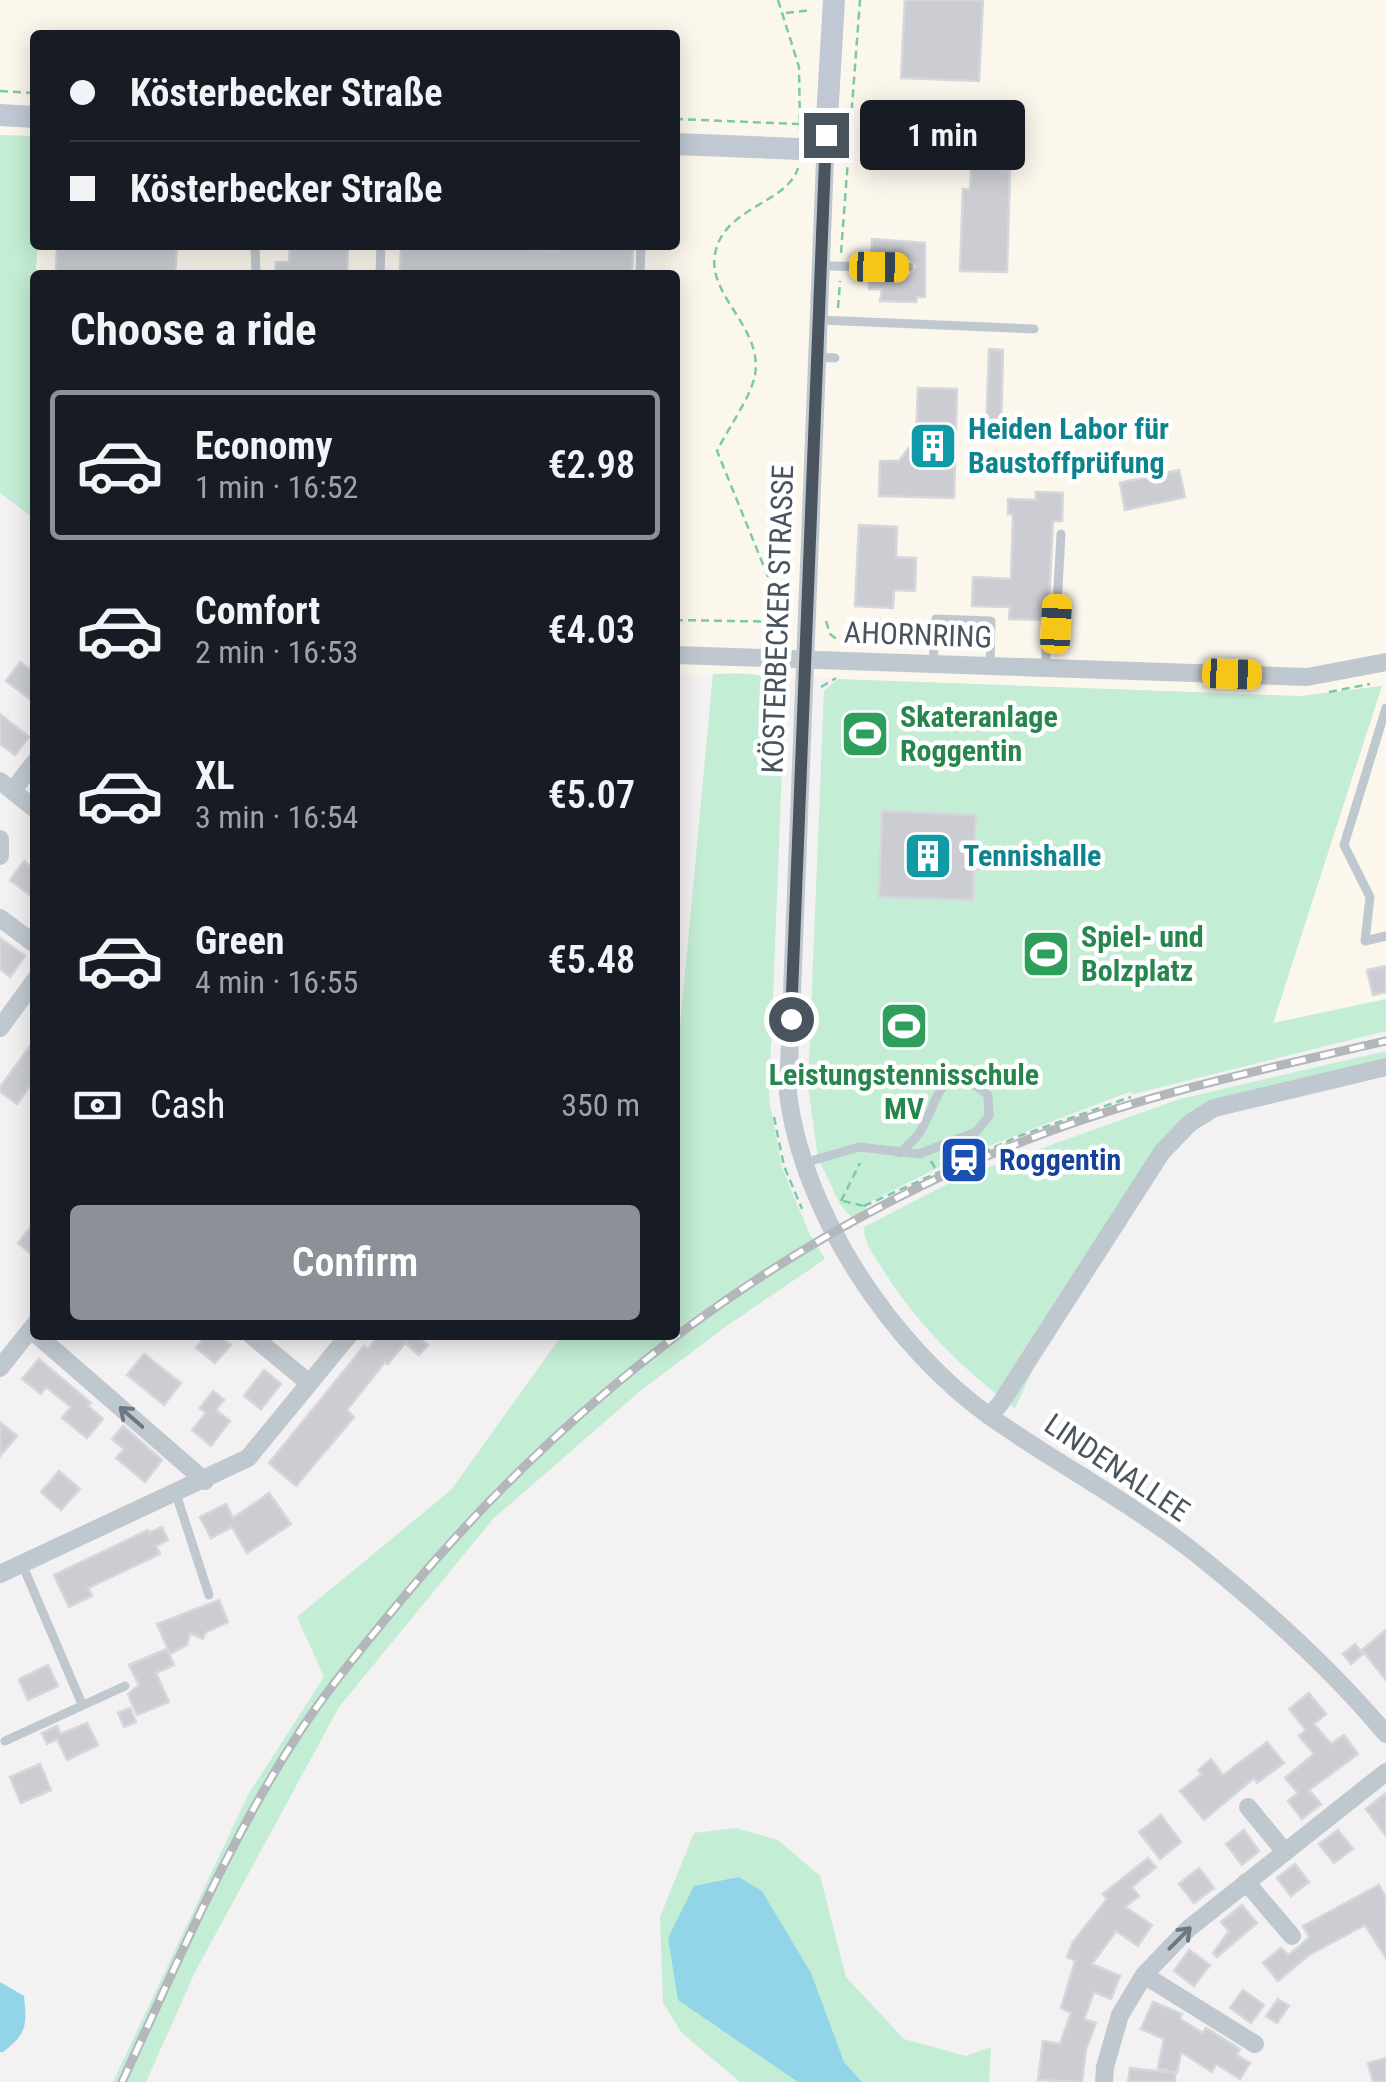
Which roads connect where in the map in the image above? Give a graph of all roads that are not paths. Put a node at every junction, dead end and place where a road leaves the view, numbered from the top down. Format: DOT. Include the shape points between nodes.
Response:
graph roads {
  1 [pos="828,4"];
  2 [pos="0,115"];
  3 [pos="30,117"];
  4 [pos="826,135"];
  5 [pos="680,144"];
  6 [pos="831,266"];
  7 [pos="909,267"];
  8 [pos="828,320"];
  9 [pos="1034,329"];
  10 [pos="1061,534"];
  11 [pos="680,654"];
  12 [pos="807,658"];
  13 [pos="1386,662"];
  14 [pos="933,663"];
  15 [pos="990,666"];
  16 [pos="1046,668"];
  17 [pos="1386,708"];
  18 [pos="30,766"];
  19 [pos="6,786"];
  20 [pos="30,804"];
  21 [pos="0,839"];
  22 [pos="0,856"];
  23 [pos="0,918"];
  24 [pos="1386,936"];
  25 [pos="30,940"];
  26 [pos="30,987"];
  27 [pos="0,1028"];
  28 [pos="1386,1068"];
  29 [pos="899,1153"];
  30 [pos="802,1164"];
  31 [pos="834,1233"];
  32 [pos="30,1334"];
  33 [pos="45,1340"];
  34 [pos="257,1340"];
  35 [pos="344,1340"];
  36 [pos="0,1368"];
  37 [pos="309,1383"];
  38 [pos="989,1416"];
  39 [pos="205,1480"];
  40 [pos="176,1494"];
  41 [pos="22,1564"];
  42 [pos="0,1574"];
  43 [pos="210,1595"];
  44 [pos="125,1686"];
  45 [pos="82,1704"];
  46 [pos="1386,1734"];
  47 [pos="5,1741"];
  48 [pos="1386,1772"];
  49 [pos="1248,1807"];
  50 [pos="1285,1852"];
  51 [pos="1246,1882"];
  52 [pos="1292,1936"];
  53 [pos="1144,1975"];
  54 [pos="1255,2044"];
  55 [pos="1104,2082"];
  1 -- 4 [label="street, KÖSTERBECKER STRASSE"];
  2 -- 3 [label="street"];
  4 -- 5 [label="street" via="820,144 799,149"];
  4 -- 6 [label="street, KÖSTERBECKER STRASSE"];
  6 -- 7 [label="lane"];
  6 -- 8 [label="street, KÖSTERBECKER STRASSE"];
  8 -- 9 [label="lane"];
  8 -- 12 [label="street, KÖSTERBECKER STRASSE" via="817,623"];
  10 -- 16 [label="lane" via="1056,624"];
  11 -- 12 [label="street, AHORNRING"];
  12 -- 14 [label="street, AHORNRING"];
  12 -- 30 [label="street, KÖSTERBECKER STRASSE" via="788,1093"];
  13 -- 16 [label="street, AHORNRING" via="1307,677"];
  14 -- 15 [label="street, AHORNRING"];
  14 -- 15 [label="lane" via="936,619 990,621"];
  15 -- 16 [label="street, AHORNRING"];
  17 -- 24 [label="lane" via="1344,845 1370,897 1365,941"];
  18 -- 19 [label="street"];
  19 -- 20 [label="street"];
  21 -- 22 [label="street"];
  23 -- 25 [label="street"];
  26 -- 27 [label="street"];
  28 -- 38 [label="street" via="1214,1108 1190,1124 1162,1152"];
  29 -- 29 [label="lane" via="919,1154 976,1132 989,1116 988,1095 972,1082 952,1082 936,1093 920,1134"];
  29 -- 30 [label="lane" via="858,1147"];
  30 -- 31 [label="street, KÖSTERBECKER STRASSE"];
  31 -- 38 [label="street, LINDENALLEE" via="910,1342"];
  32 -- 36 [label="street"];
  39 -- 33 [label="street, one-way"];
  34 -- 37 [label="street"];
  35 -- 37 [label="street"];
  37 -- 39 [label="street" via="248,1458"];
  38 -- 46 [label="street, LINDENALLEE" via="1192,1551 1293,1637"];
  39 -- 40 [label="street"];
  40 -- 41 [label="street"];
  40 -- 43 [label="lane"];
  41 -- 42 [label="street"];
  41 -- 45 [label="lane"];
  44 -- 45 [label="lane"];
  45 -- 47 [label="lane"];
  48 -- 50 [label="street"];
  49 -- 50 [label="street"];
  50 -- 51 [label="street"];
  51 -- 52 [label="street"];
  53 -- 51 [label="street, one-way"];
  53 -- 54 [label="street"];
  53 -- 55 [label="street" via="1120,2015"];
}
